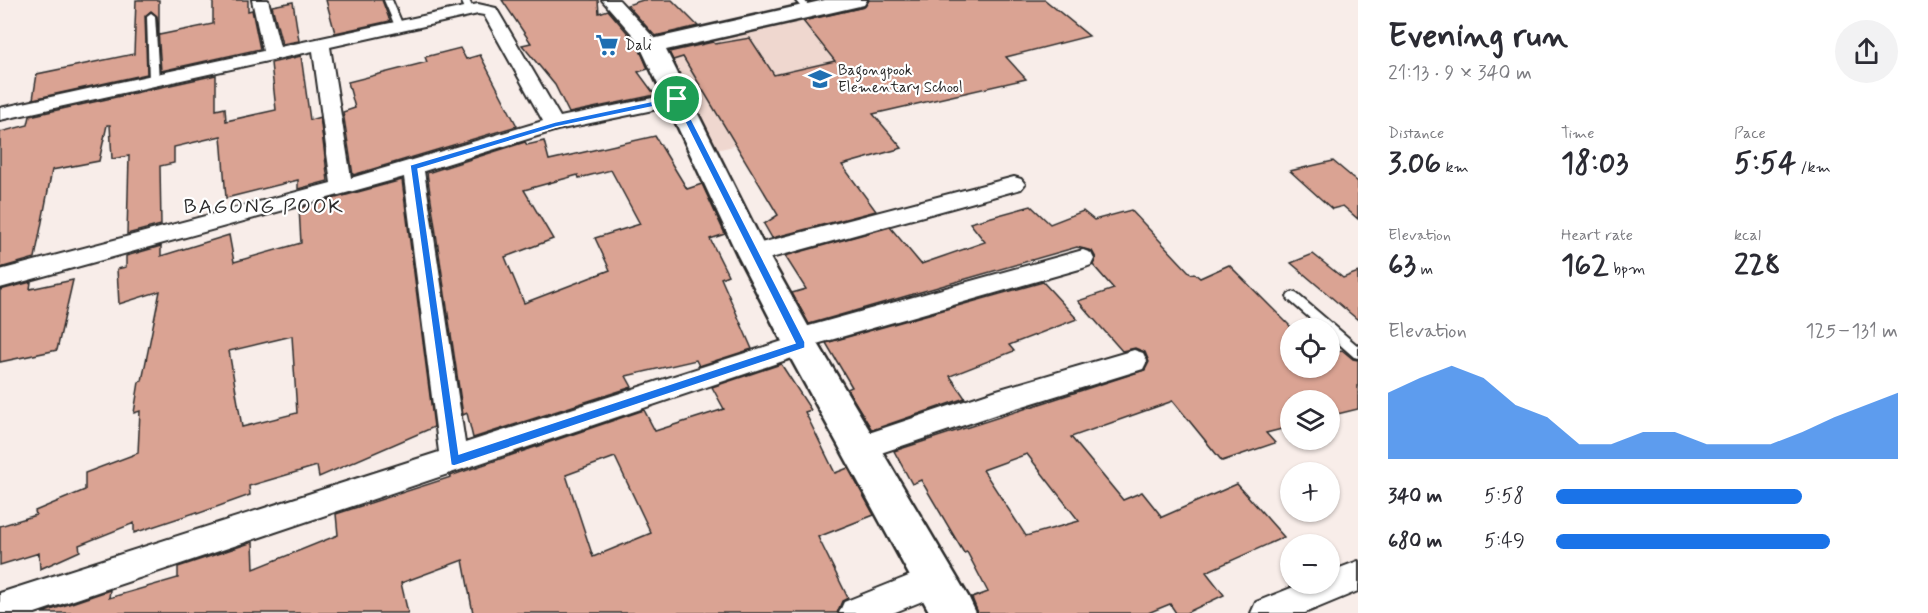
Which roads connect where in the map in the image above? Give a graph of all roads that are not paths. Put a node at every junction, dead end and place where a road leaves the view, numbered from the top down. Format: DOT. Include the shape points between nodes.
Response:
graph roads {
  1 [pos="260,0"];
  2 [pos="388,0"];
  3 [pos="610,0"];
  4 [pos="856,0"];
  5 [pos="468,5"];
  6 [pos="804,5"];
  7 [pos="151,16"];
  8 [pos="399,26"];
  9 [pos="321,45"];
  10 [pos="652,46"];
  11 [pos="273,56"];
  12 [pos="154,81"];
  13 [pos="677,99"];
  14 [pos="0,114"];
  15 [pos="555,124"];
  16 [pos="413,167"];
  17 [pos="1014,184"];
  18 [pos="342,188"];
  19 [pos="753,254"];
  20 [pos="1083,259"];
  21 [pos="0,279"];
  22 [pos="1293,297"];
  23 [pos="800,342"];
  24 [pos="1358,353"];
  25 [pos="1134,361"];
  26 [pos="860,448"];
  27 [pos="454,461"];
  28 [pos="1358,576"];
  29 [pos="936,580"];
  30 [pos="14,608"];
  31 [pos="855,613"];
  32 [pos="954,613"];
  33 [pos="1267,613"];
  1 -- 11 [label="street"];
  2 -- 8 [label="lane"];
  3 -- 10 [label="street"];
  4 -- 6 [label="street"];
  5 -- 8 [label="street"];
  5 -- 15 [label="street" via="490,12"];
  6 -- 10 [label="street"];
  7 -- 12 [label="lane"];
  8 -- 9 [label="street"];
  9 -- 11 [label="street"];
  9 -- 18 [label="street"];
  10 -- 13 [label="street"];
  11 -- 12 [label="street"];
  12 -- 14 [label="street"];
  13 -- 15 [label="street"];
  13 -- 19 [label="street"];
  15 -- 16 [label="street"];
  16 -- 18 [label="street"];
  16 -- 27 [label="street"];
  17 -- 19 [label="street"];
  18 -- 21 [label="street"];
  19 -- 23 [label="street"];
  20 -- 23 [label="street"];
  22 -- 24 [label="lane"];
  23 -- 26 [label="street"];
  23 -- 27 [label="street"];
  25 -- 26 [label="street"];
  26 -- 29 [label="street"];
  27 -- 30 [label="street"];
  28 -- 33 [label="street"];
  29 -- 31 [label="street"];
  29 -- 32 [label="street"];
}
